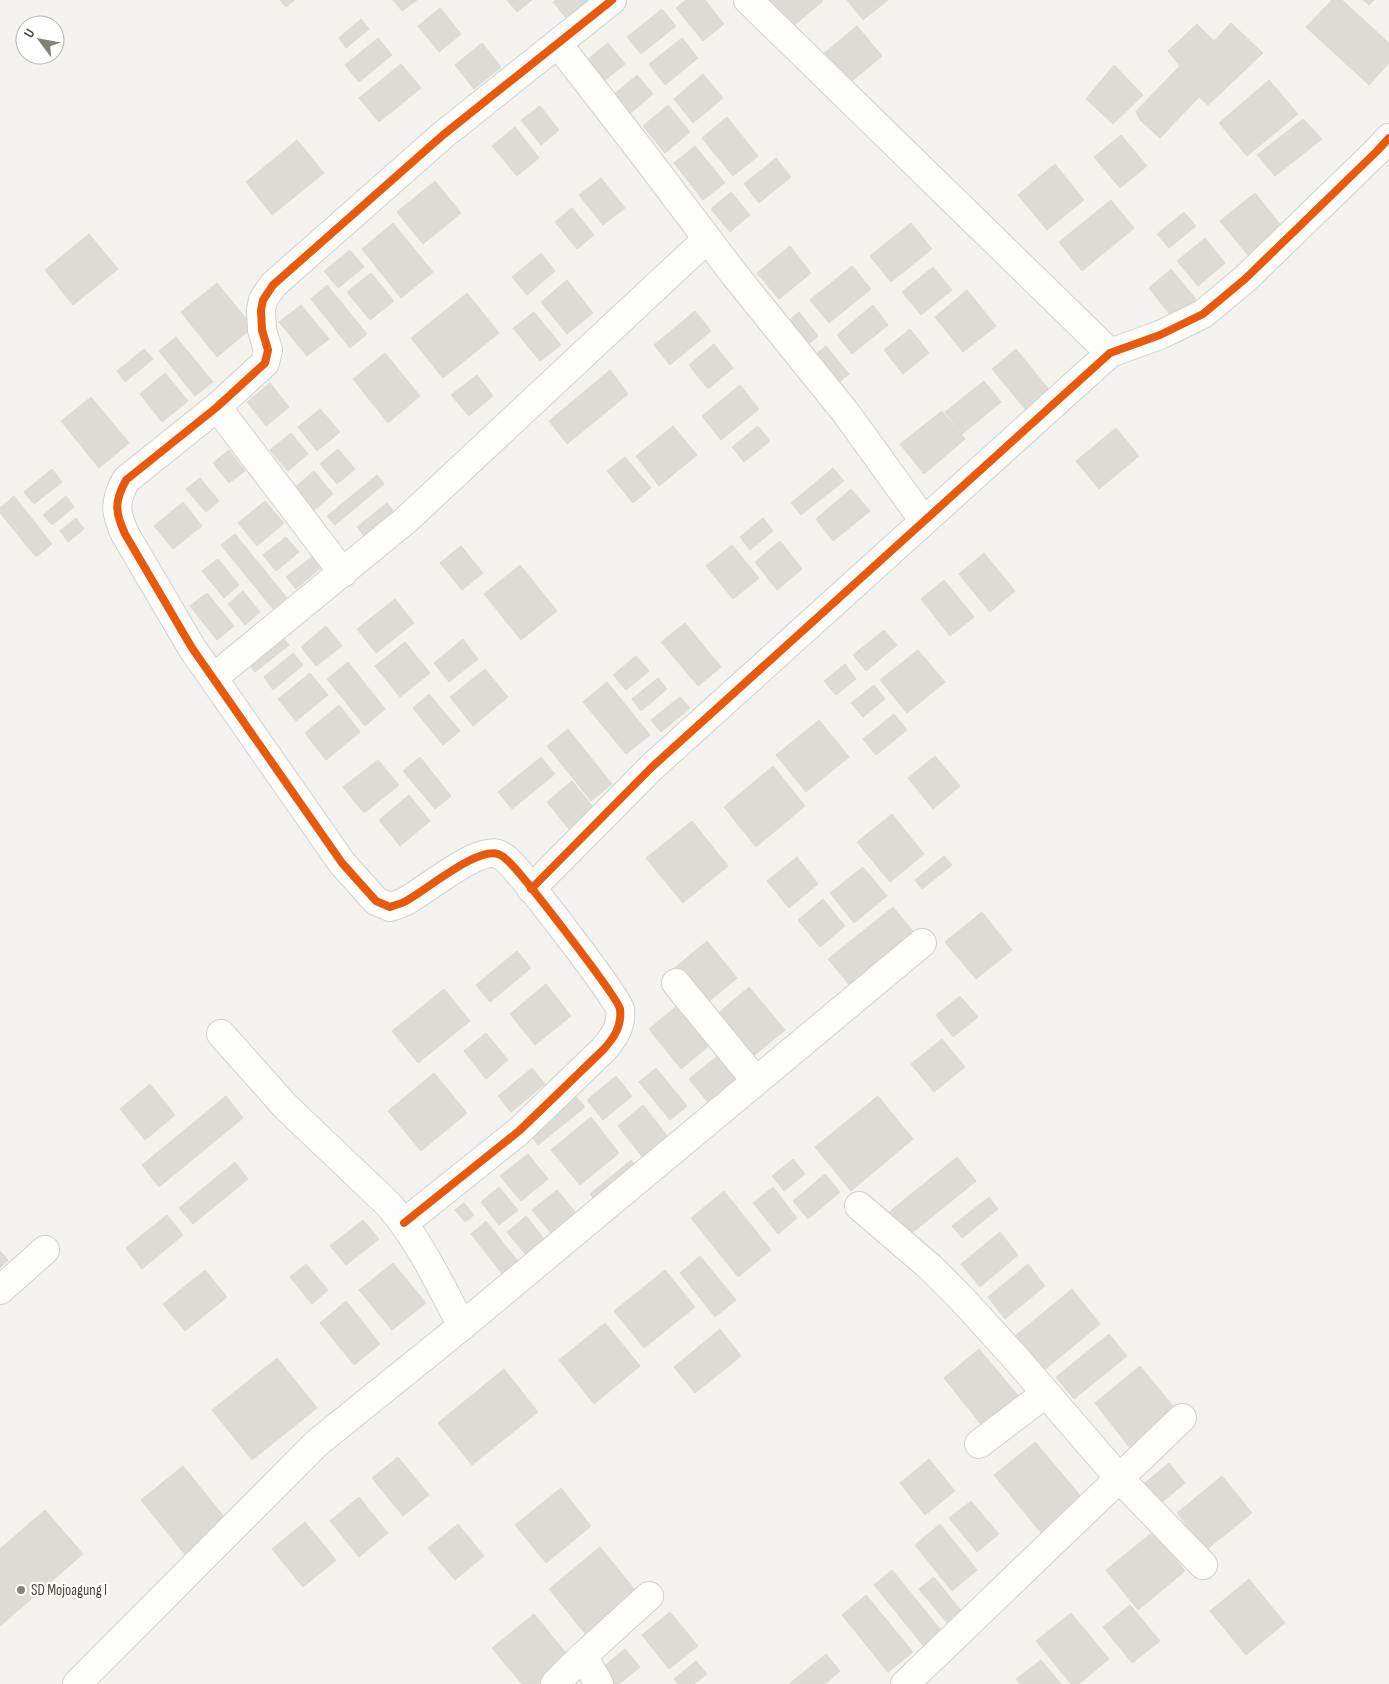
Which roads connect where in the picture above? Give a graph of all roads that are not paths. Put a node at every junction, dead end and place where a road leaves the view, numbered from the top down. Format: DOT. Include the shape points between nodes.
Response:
graph roads {
  1 [pos="612,0"];
  2 [pos="748,0"];
  3 [pos="558,44"];
  4 [pos="1389,138"];
  5 [pos="707,239"];
  6 [pos="1110,353"];
  7 [pos="217,407"];
  8 [pos="924,521"];
  9 [pos="343,573"];
  10 [pos="214,678"];
  11 [pos="531,889"];
  12 [pos="922,943"];
  13 [pos="676,983"];
  14 [pos="221,1034"];
  15 [pos="756,1081"];
  16 [pos="859,1206"];
  17 [pos="404,1223"];
  18 [pos="44,1250"];
  19 [pos="0,1290"];
  20 [pos="462,1326"];
  21 [pos="1046,1394"];
  22 [pos="1182,1418"];
  23 [pos="979,1444"];
  24 [pos="1119,1478"];
  25 [pos="1202,1564"];
  26 [pos="649,1596"];
  27 [pos="583,1656"];
  28 [pos="77,1684"];
  29 [pos="555,1684"];
  30 [pos="599,1684"];
  31 [pos="905,1684"];
  1 -- 3 [label="street"];
  2 -- 6 [label="street"];
  3 -- 5 [label="street"];
  3 -- 7 [label="street" via="444,135 272,285 261,310 268,350 265,363"];
  4 -- 6 [label="street" via="1245,279 1203,314 1160,335"];
  5 -- 8 [label="street" via="846,413"];
  5 -- 9 [label="street" via="413,513"];
  6 -- 8 [label="street"];
  7 -- 9 [label="street"];
  7 -- 10 [label="street" via="126,480 116,505 125,534 192,648"];
  8 -- 11 [label="street" via="652,767"];
  9 -- 10 [label="street"];
  10 -- 11 [label="street" via="342,863 376,900 390,907 404,902 470,860 490,853 508,861"];
  11 -- 17 [label="street" via="620,1007 618,1028 603,1050 519,1131"];
  12 -- 15 [label="street"];
  13 -- 15 [label="street"];
  14 -- 17 [label="street" via="286,1107"];
  15 -- 20 [label="street"];
  16 -- 21 [label="street" via="961,1298"];
  17 -- 20 [label="street"];
  18 -- 19 [label="street"];
  20 -- 28 [label="street" via="317,1443"];
  21 -- 23 [label="street"];
  21 -- 24 [label="street"];
  22 -- 24 [label="street"];
  24 -- 25 [label="street"];
  24 -- 31 [label="street"];
  26 -- 27 [label="street"];
  27 -- 29 [label="street"];
  27 -- 30 [label="street"];
}
